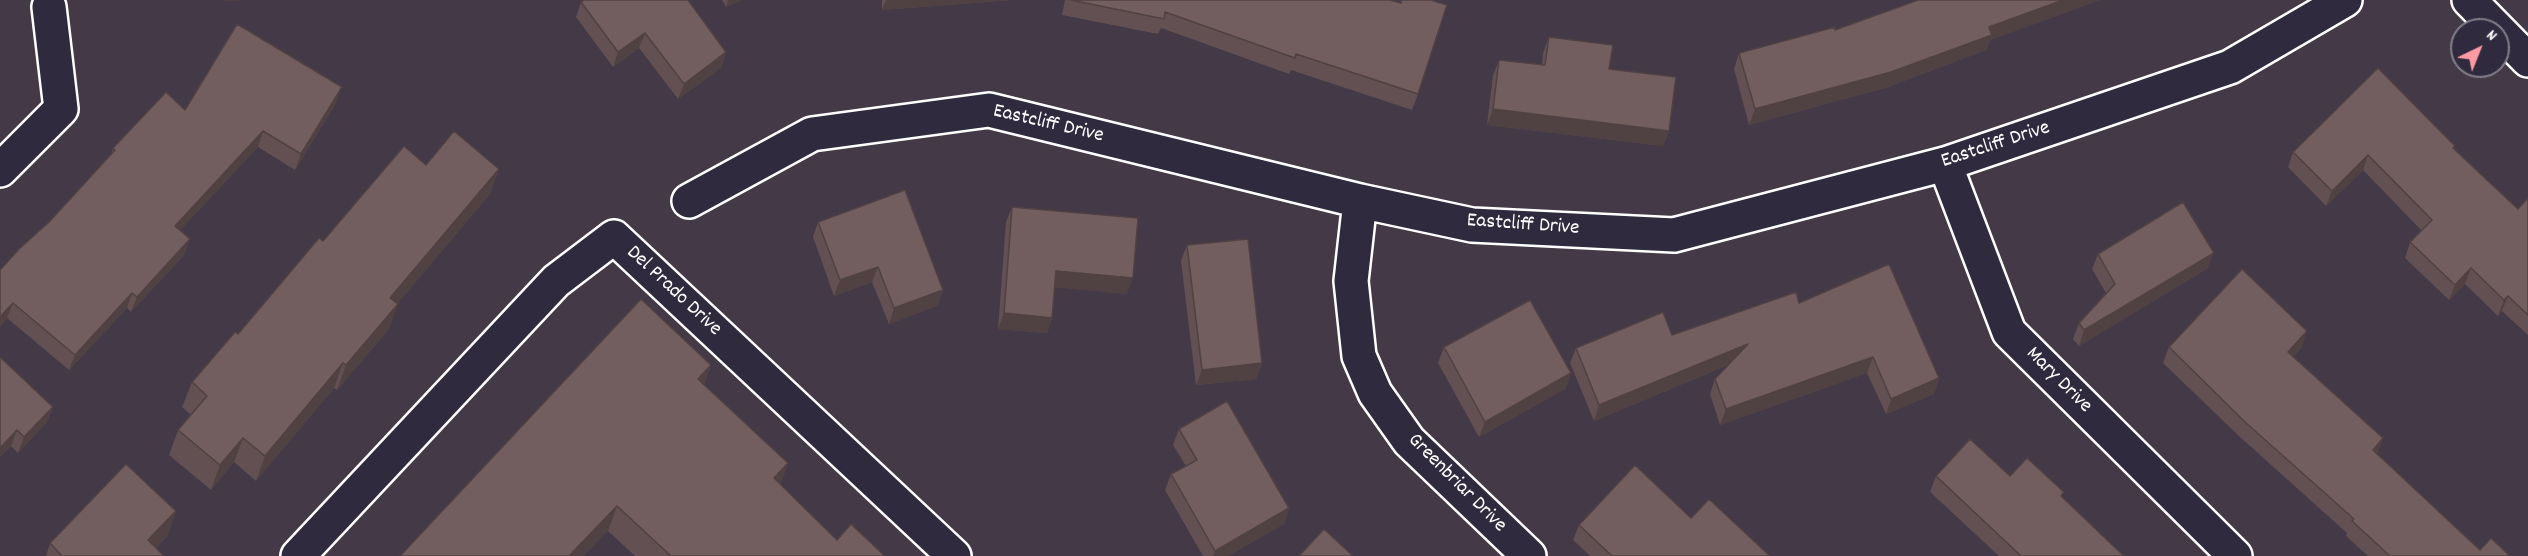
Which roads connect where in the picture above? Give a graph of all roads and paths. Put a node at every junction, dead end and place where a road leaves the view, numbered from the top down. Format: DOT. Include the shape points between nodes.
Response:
graph roads {
  1 [pos="2345,0"];
  2 [pos="2469,0"];
  3 [pos="49,7"];
  4 [pos="2528,60"];
  5 [pos="1945,164"];
  6 [pos="0,170"];
  7 [pos="689,201"];
  8 [pos="1360,201"];
  9 [pos="298,556"];
  10 [pos="954,556"];
  11 [pos="1529,556"];
  12 [pos="2235,556"];
  1 -- 5 [label="street, Eastcliff Drive" via="2230,68"];
  2 -- 4 [label="street"];
  3 -- 6 [label="street" via="61,109"];
  5 -- 8 [label="street, Eastcliff Drive" via="1674,235 1472,225"];
  5 -- 12 [label="street, Mary Drive" via="2009,332"];
  7 -- 8 [label="street, Eastcliff Drive" via="812,134 989,110"];
  8 -- 11 [label="street, Greenbriar Drive" via="1351,280 1359,356 1375,393 1409,441"];
  9 -- 10 [label="street, Del Prado Drive" via="556,281 614,237"];
}
